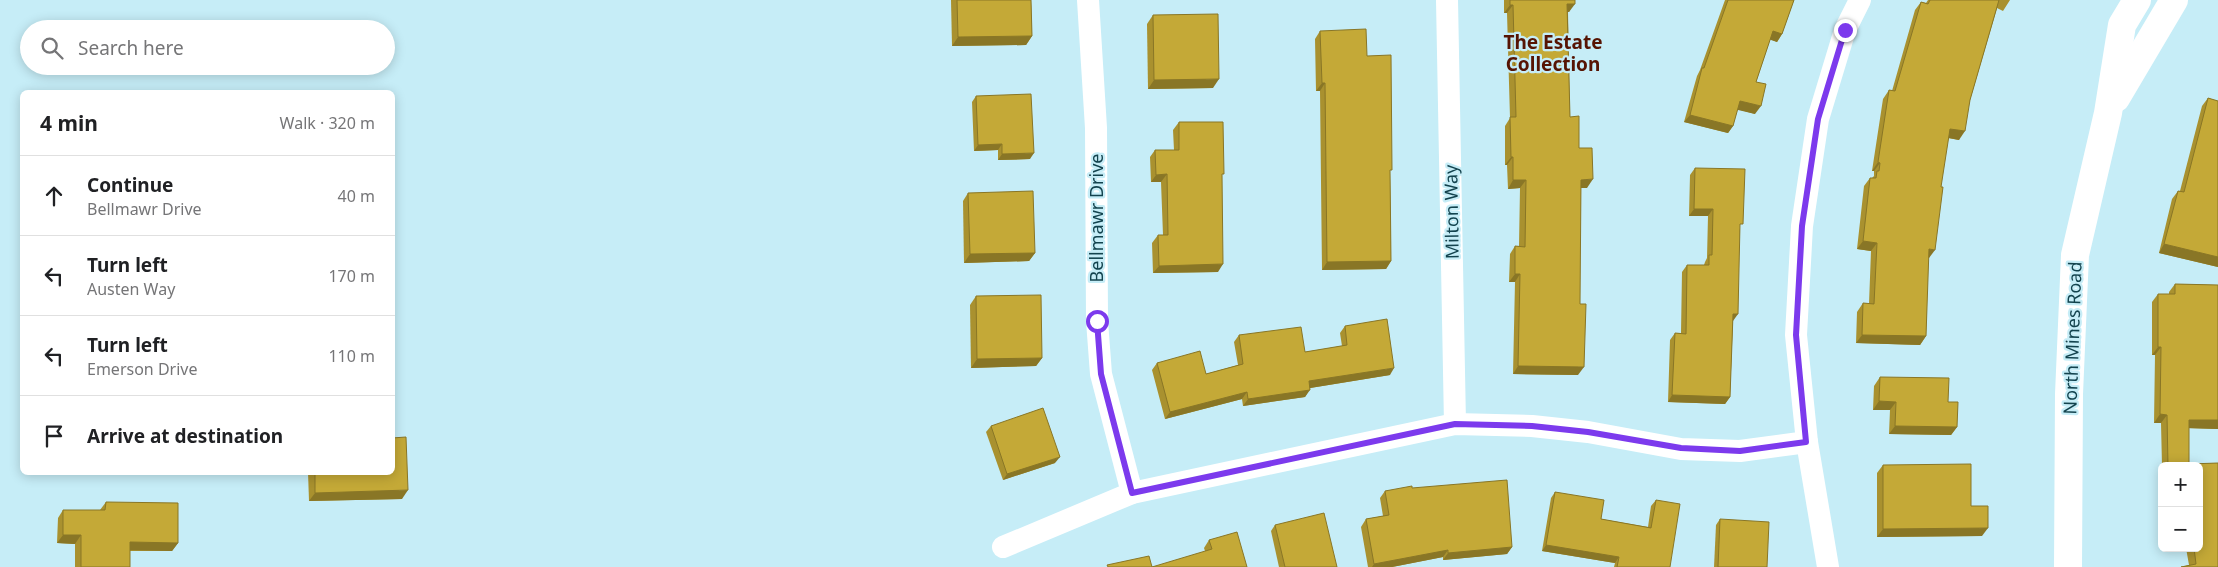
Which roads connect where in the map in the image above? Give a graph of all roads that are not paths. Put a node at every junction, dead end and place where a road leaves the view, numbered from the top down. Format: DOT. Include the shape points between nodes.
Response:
graph roads {
  1 [pos="1088,0"];
  2 [pos="1447,0"];
  3 [pos="1860,0"];
  4 [pos="2137,0"];
  5 [pos="2174,0"];
  6 [pos="2108,113"];
  7 [pos="1455,424"];
  8 [pos="1806,442"];
  9 [pos="1132,493"];
  10 [pos="1004,547"];
  11 [pos="1828,567"];
  12 [pos="2068,567"];
  1 -- 9 [label="street, Bellmawr Drive" via="1096,128 1097,321 1101,374"];
  2 -- 7 [label="street, Milton Way"];
  3 -- 8 [label="street" via="1845,30 1818,119 1802,226 1796,335"];
  4 -- 6 [label="main road, North Mines Road" via="2122,26"];
  5 -- 6 [label="main road, North Mines Road"];
  6 -- 12 [label="main road, North Mines Road" via="2075,255 2069,394"];
  7 -- 8 [label="street" via="1532,426 1690,449 1740,451"];
  7 -- 9 [label="street"];
  8 -- 11 [label="street"];
  9 -- 10 [label="street"];
}
